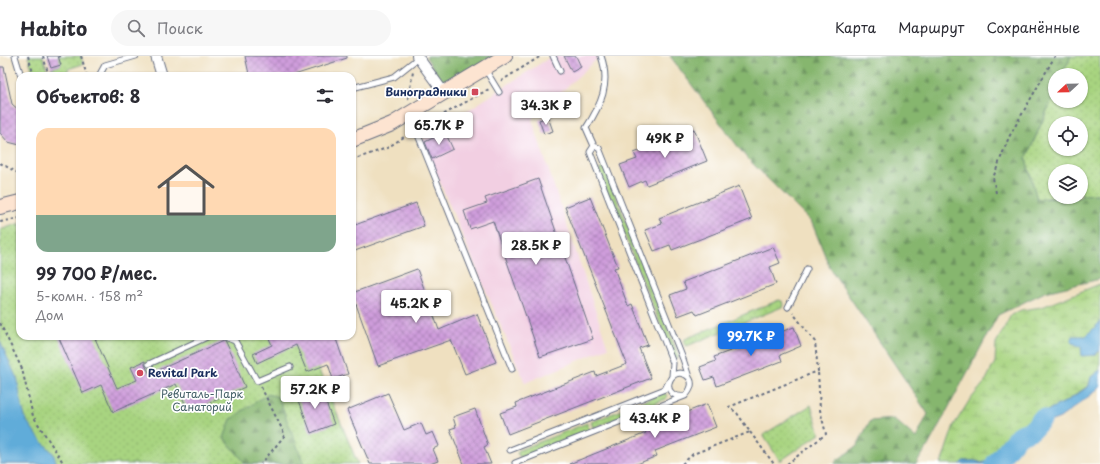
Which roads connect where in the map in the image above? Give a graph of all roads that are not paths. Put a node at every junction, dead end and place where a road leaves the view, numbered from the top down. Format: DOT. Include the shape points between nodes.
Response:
graph roads {
  1 [pos="15,56"];
  2 [pos="136,56"];
  3 [pos="156,56"];
  4 [pos="505,56"];
  5 [pos="554,56"];
  6 [pos="601,56"];
  7 [pos="417,58"];
  8 [pos="485,68"];
  9 [pos="560,71"];
  10 [pos="20,72"];
  11 [pos="101,72"];
  12 [pos="161,72"];
  13 [pos="356,87"];
  14 [pos="499,92"];
  15 [pos="444,94"];
  16 [pos="408,110"];
  17 [pos="356,138"];
  18 [pos="594,146"];
  19 [pos="16,203"];
  20 [pos="0,207"];
  21 [pos="807,269"];
  22 [pos="788,307"];
  23 [pos="200,340"];
  24 [pos="233,340"];
  25 [pos="149,364"];
  26 [pos="290,367"];
  27 [pos="512,369"];
  28 [pos="672,376"];
  29 [pos="689,377"];
  30 [pos="668,383"];
  31 [pos="685,396"];
  32 [pos="510,450"];
  33 [pos="515,463"];
  1 -- 10 [label="lane"];
  2 -- 11 [label="lane" via="105,65"];
  3 -- 12 [label="street"];
  4 -- 8 [label="main road"];
  5 -- 9 [label="lane"];
  6 -- 18 [label="lane" via="605,87 599,108 586,128"];
  7 -- 13 [label="lane" via="394,78"];
  7 -- 15 [label="street"];
  8 -- 14 [label="lane"];
  8 -- 15 [label="main road"];
  15 -- 16 [label="main road"];
  16 -- 17 [label="main road" via="392,124"];
  16 -- 27 [label="lane"];
  18 -- 28 [label="lane" via="590,152 672,363"];
  18 -- 29 [label="lane" via="600,148"];
  19 -- 20 [label="main road"];
  21 -- 22 [label="lane"];
  23 -- 25 [label="lane"];
  24 -- 26 [label="lane" via="236,341 257,381"];
  28 -- 29 [label="lane" via="678,373"];
  28 -- 30 [label="lane"];
  29 -- 31 [label="lane" via="692,384"];
  30 -- 31 [label="lane" via="672,394 678,397"];
  30 -- 32 [label="lane" via="665,389"];
  31 -- 33 [label="lane"];
}
